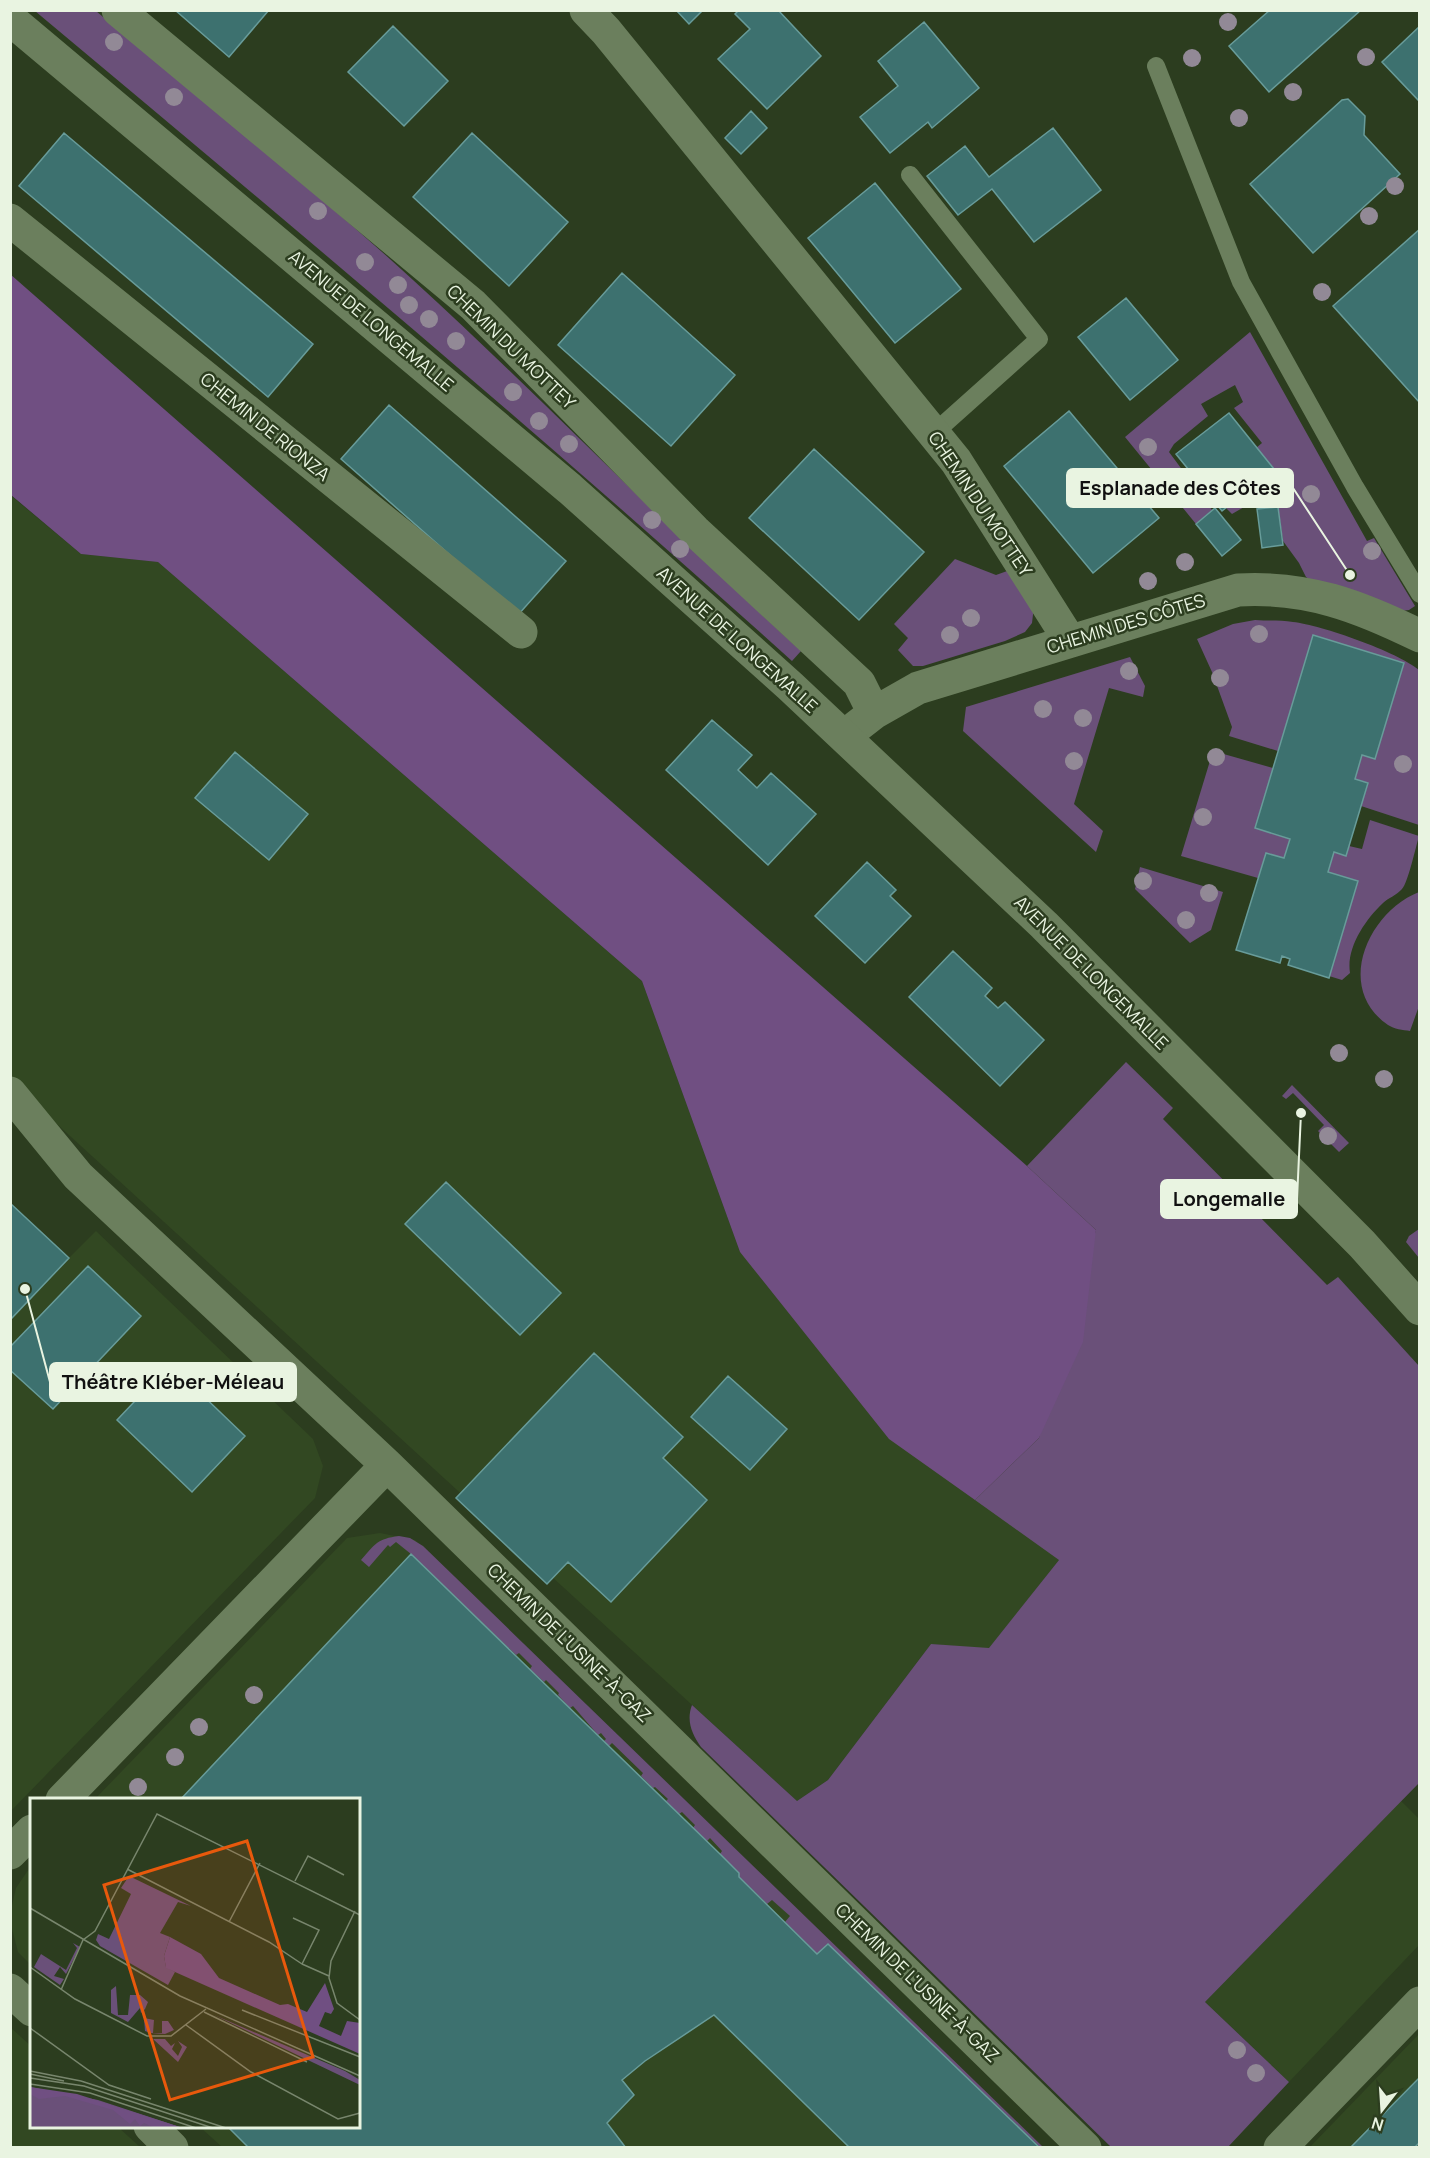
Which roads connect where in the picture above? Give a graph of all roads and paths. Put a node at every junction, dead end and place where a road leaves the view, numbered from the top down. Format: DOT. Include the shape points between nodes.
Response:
graph roads {
  1 [pos="118,10"];
  2 [pos="586,10"];
  3 [pos="10,19"];
  4 [pos="1156,66"];
  5 [pos="910,175"];
  6 [pos="10,220"];
  7 [pos="934,433"];
  8 [pos="1419,594"];
  9 [pos="521,632"];
  10 [pos="1419,636"];
  11 [pos="1070,641"];
  12 [pos="874,713"];
  13 [pos="843,738"];
  14 [pos="10,1093"];
  15 [pos="1419,1309"];
  16 [pos="387,1465"];
  17 [pos="64,1798"];
  18 [pos="30,1833"];
  19 [pos="10,1853"];
  20 [pos="10,1990"];
  21 [pos="1419,2003"];
  22 [pos="30,2008"];
  23 [pos="151,2128"];
  24 [pos="172,2148"];
  25 [pos="1085,2148"];
  26 [pos="1280,2148"];
  1 -- 12 [label="street, CHEMIN DU MOTTEY" via="473,305 695,531 859,683"];
  2 -- 7 [label="street, CHEMIN DU MOTTEY"];
  3 -- 13 [label="street, AVENUE DE LONGEMALLE" via="570,489"];
  4 -- 8 [label="lane" via="1241,282"];
  5 -- 7 [label="lane" via="1040,339"];
  6 -- 9 [label="street, CHEMIN DE RIONZA"];
  7 -- 11 [label="street, CHEMIN DU MOTTEY" via="956,461"];
  10 -- 11 [label="street, CHEMIN DES CÔTES" via="1336,601 1268,588 1238,590"];
  11 -- 12 [label="street, CHEMIN DES CÔTES" via="918,688"];
  12 -- 13 [label="street, CHEMIN DES CÔTES"];
  13 -- 15 [label="street, AVENUE DE LONGEMALLE" via="1044,926 1362,1244"];
  14 -- 16 [label="street, CHEMIN DE L'USINE-À-GAZ" via="78,1176"];
  16 -- 17 [label="street"];
  16 -- 25 [label="street, CHEMIN DE L'USINE-À-GAZ"];
  18 -- 19 [label="street"];
  20 -- 22 [label="street"];
  21 -- 26 [label="street"];
  23 -- 24 [label="street"];
}
